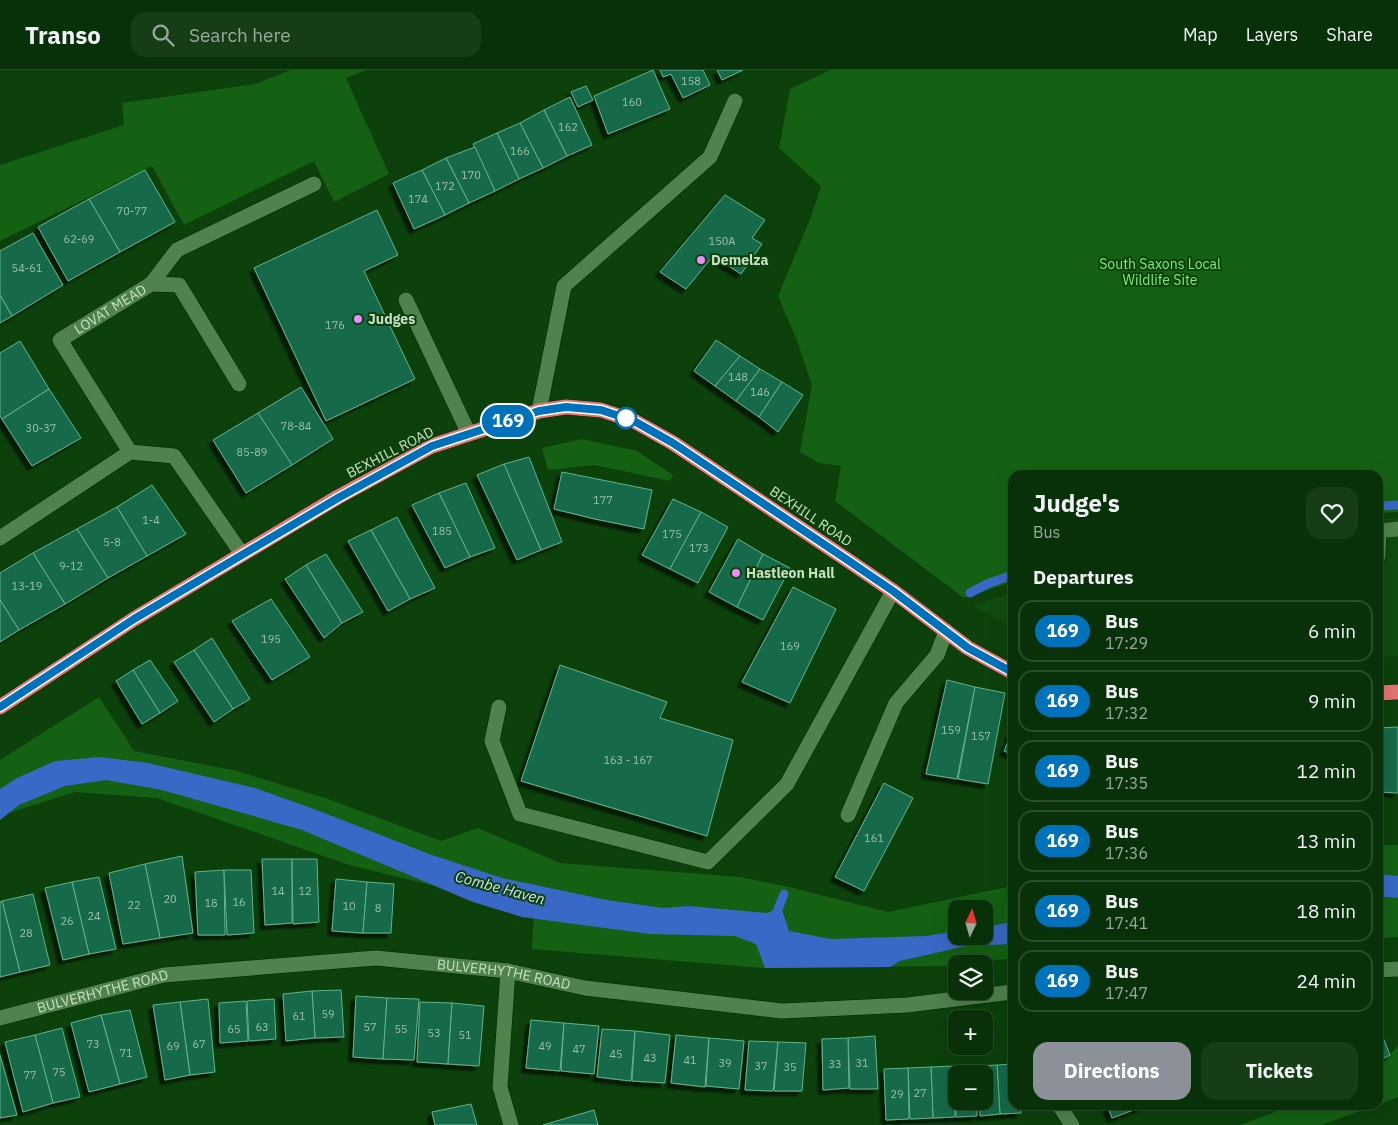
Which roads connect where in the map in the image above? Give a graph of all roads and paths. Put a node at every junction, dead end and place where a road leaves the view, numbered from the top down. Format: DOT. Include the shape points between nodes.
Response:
graph roads {
  1 [pos="735,101"];
  2 [pos="314,184"];
  3 [pos="150,284"];
  4 [pos="406,300"];
  5 [pos="239,384"];
  6 [pos="539,411"];
  7 [pos="469,434"];
  8 [pos="130,452"];
  9 [pos="1398,529"];
  10 [pos="1383,530"];
  11 [pos="0,538"];
  12 [pos="242,554"];
  13 [pos="893,591"];
  14 [pos="946,631"];
  15 [pos="1008,670"];
  16 [pos="1398,692"];
  17 [pos="1383,693"];
  18 [pos="0,707"];
  19 [pos="499,707"];
  20 [pos="848,815"];
  21 [pos="1398,969"];
  22 [pos="1383,970"];
  23 [pos="508,971"];
  24 [pos="1008,992"];
  25 [pos="0,1018"];
  26 [pos="1062,1110"];
  27 [pos="511,1125"];
  28 [pos="1072,1125"];
  1 -- 6 [label="street" via="710,156 564,286"];
  2 -- 3 [label="street" via="177,250"];
  3 -- 5 [label="street, LOVAT MEAD" via="179,285"];
  3 -- 8 [label="street, LOVAT MEAD" via="60,340"];
  4 -- 7 [label="street"];
  6 -- 7 [label="highway, BEXHILL ROAD"];
  6 -- 13 [label="highway, BEXHILL ROAD" via="566,407 601,410 634,421 706,464"];
  7 -- 12 [label="highway, BEXHILL ROAD" via="432,446"];
  8 -- 11 [label="street"];
  8 -- 12 [label="street" via="174,456"];
  9 -- 10 [label="street"];
  12 -- 18 [label="highway, BEXHILL ROAD" via="134,619"];
  13 -- 14 [label="highway, BEXHILL ROAD"];
  13 -- 19 [label="street" via="786,784 708,862 520,814 492,741"];
  14 -- 15 [label="highway, BEXHILL ROAD" via="968,648"];
  14 -- 20 [label="street" via="937,655 896,703"];
  16 -- 17 [label="highway"];
  21 -- 22 [label="street"];
  23 -- 24 [label="street, BULVERHYTHE ROAD" via="585,988 782,1011 907,1005"];
  23 -- 25 [label="street, BULVERHYTHE ROAD" via="376,958 164,974"];
  23 -- 27 [label="street" via="500,1088"];
  26 -- 28 [label="street"];
}
